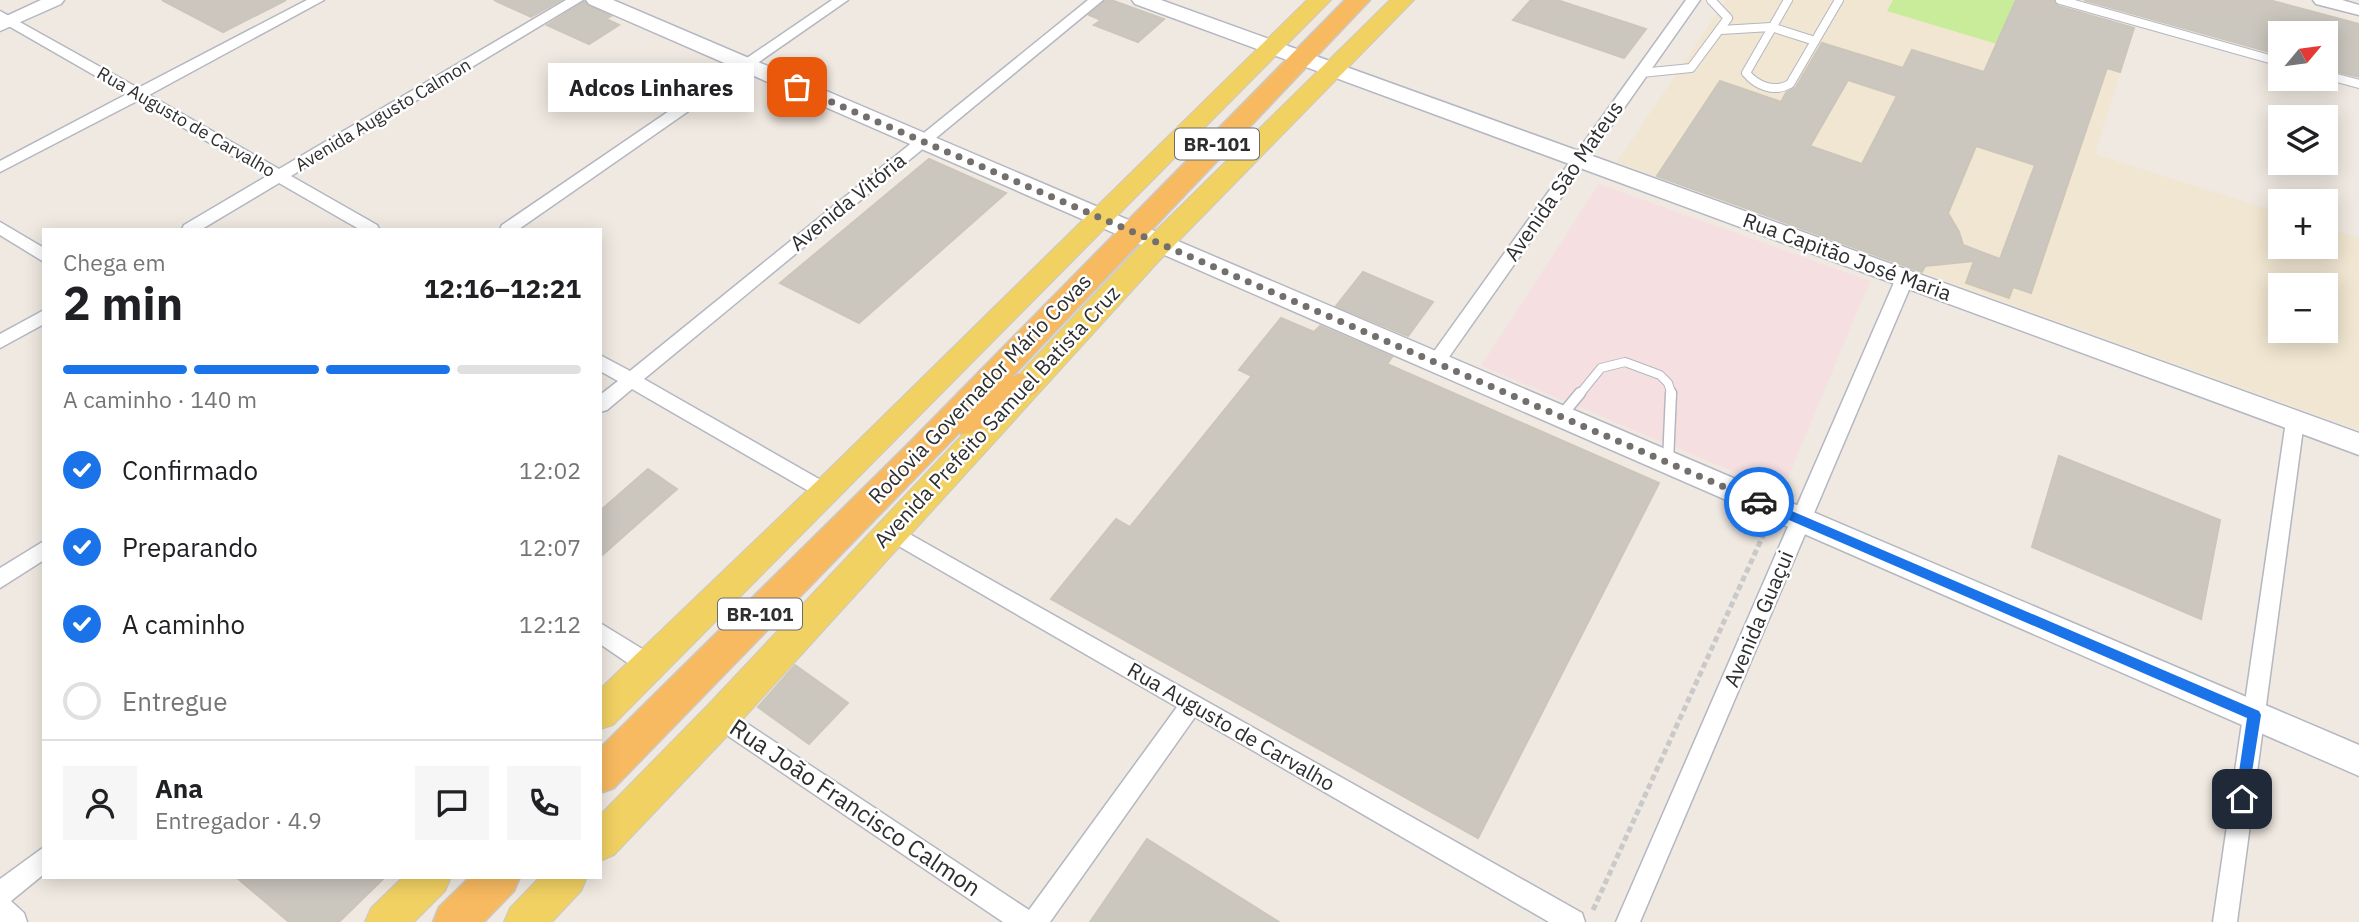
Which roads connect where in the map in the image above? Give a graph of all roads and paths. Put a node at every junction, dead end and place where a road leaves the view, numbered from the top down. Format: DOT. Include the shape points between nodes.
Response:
graph roads {
  1 [pos="55,0"];
  2 [pos="317,0"];
  3 [pos="576,0"];
  4 [pos="596,0"];
  5 [pos="842,0"];
  6 [pos="1097,0"];
  7 [pos="1142,0"];
  8 [pos="1320,0"];
  9 [pos="1358,0"];
  10 [pos="1403,0"];
  11 [pos="1692,0"];
  12 [pos="1711,0"];
  13 [pos="1788,0"];
  14 [pos="1839,0"];
  15 [pos="2060,0"];
  16 [pos="2331,1"];
  17 [pos="2359,10"];
  18 [pos="4,20"];
  19 [pos="1771,27"];
  20 [pos="1721,30"];
  21 [pos="1815,41"];
  22 [pos="1273,47"];
  23 [pos="1302,58"];
  24 [pos="2268,59"];
  25 [pos="747,65"];
  26 [pos="1335,69"];
  27 [pos="1641,73"];
  28 [pos="2338,78"];
  29 [pos="2359,84"];
  30 [pos="138,94"];
  31 [pos="924,141"];
  32 [pos="1580,159"];
  33 [pos="0,167"];
  34 [pos="279,176"];
  35 [pos="1101,217"];
  36 [pos="0,227"];
  37 [pos="192,228"];
  38 [pos="369,228"];
  39 [pos="509,228"];
  40 [pos="1146,237"];
  41 [pos="42,255"];
  42 [pos="1905,278"];
  43 [pos="42,317"];
  44 [pos="0,342"];
  45 [pos="1437,362"];
  46 [pos="602,363"];
  47 [pos="631,380"];
  48 [pos="1026,384"];
  49 [pos="602,403"];
  50 [pos="1561,416"];
  51 [pos="2295,421"];
  52 [pos="2359,444"];
  53 [pos="920,453"];
  54 [pos="1668,463"];
  55 [pos="826,492"];
  56 [pos="1801,520"];
  57 [pos="890,531"];
  58 [pos="42,550"];
  59 [pos="0,579"];
  60 [pos="602,633"];
  61 [pos="649,665"];
  62 [pos="1192,705"];
  63 [pos="602,711"];
  64 [pos="2254,715"];
  65 [pos="720,718"];
  66 [pos="2359,761"];
  67 [pos="602,773"];
  68 [pos="602,840"];
  69 [pos="42,861"];
  70 [pos="429,879"];
  71 [pos="497,879"];
  72 [pos="565,879"];
  73 [pos="0,894"];
  74 [pos="0,907"];
  75 [pos="15,922"];
  76 [pos="385,922"];
  77 [pos="454,922"];
  78 [pos="524,922"];
  79 [pos="1025,922"];
  80 [pos="1035,922"];
  81 [pos="1573,922"];
  82 [pos="1628,922"];
  83 [pos="2225,922"];
  1 -- 18 [label="street"];
  2 -- 30 [label="street"];
  3 -- 34 [label="street, Avenida Augusto Calmon"];
  4 -- 25 [label="main road"];
  5 -- 25 [label="street"];
  6 -- 31 [label="street, Avenida Vitória"];
  7 -- 22 [label="main road"];
  8 -- 22 [label="main road"];
  9 -- 23 [label="highway, Rodovia Governador Mário Covas / BR-101"];
  10 -- 26 [label="main road, Avenida Prefeito Samuel Batista Cruz"];
  11 -- 27 [label="street, Avenida São Mateus"];
  12 -- 20 [label="lane" via="1728,18"];
  13 -- 19 [label="lane"];
  14 -- 21 [label="lane"];
  15 -- 24 [label="lane"];
  16 -- 17 [label="street"];
  18 -- 30 [label="street, Rua Augusto de Carvalho"];
  19 -- 20 [label="lane"];
  19 -- 21 [label="lane"];
  19 -- 21 [label="lane" via="1746,73 1758,84 1778,89 1790,84"];
  20 -- 27 [label="lane" via="1691,68"];
  22 -- 23 [label="main road, Rua Capitão José Maria"];
  22 -- 35 [label="main road"];
  23 -- 26 [label="main road, Rua Capitão José Maria"];
  23 -- 40 [label="highway, Rodovia Governador Mário Covas / BR-101"];
  25 -- 31 [label="main road"];
  25 -- 39 [label="street"];
  26 -- 32 [label="main road, Rua Capitão José Maria"];
  26 -- 40 [label="main road, Avenida Prefeito Samuel Batista Cruz"];
  27 -- 32 [label="street, Avenida São Mateus"];
  28 -- 29 [label="lane"];
  30 -- 33 [label="street"];
  30 -- 34 [label="street, Rua Augusto de Carvalho"];
  31 -- 35 [label="main road"];
  31 -- 47 [label="street, Avenida Vitória"];
  32 -- 42 [label="main road, Rua Capitão José Maria"];
  32 -- 45 [label="street, Avenida São Mateus"];
  34 -- 37 [label="street, Avenida Augusto Calmon"];
  34 -- 38 [label="street, Rua Augusto de Carvalho"];
  35 -- 40 [label="main road"];
  35 -- 55 [label="main road"];
  36 -- 41 [label="street"];
  40 -- 45 [label="main road"];
  40 -- 48 [label="main road, Avenida Prefeito Samuel Batista Cruz"];
  40 -- 53 [label="highway, Rodovia Governador Mário Covas / BR-101"];
  42 -- 51 [label="main road, Rua Capitão José Maria"];
  42 -- 56 [label="street, Avenida Guaçui"];
  43 -- 44 [label="street"];
  45 -- 50 [label="main road"];
  46 -- 47 [label="street"];
  47 -- 49 [label="street, Avenida Vitória"];
  47 -- 55 [label="street"];
  48 -- 53 [label="highway"];
  48 -- 57 [label="main road, Avenida Prefeito Samuel Batista Cruz"];
  50 -- 54 [label="main road"];
  50 -- 54 [label="lane" via="1601,368 1625,362 1660,375 1672,395"];
  51 -- 52 [label="main road, Rua Capitão José Maria"];
  51 -- 64 [label="street"];
  53 -- 67 [label="highway, Rodovia Governador Mário Covas / BR-101"];
  54 -- 56 [label="main road"];
  55 -- 61 [label="main road"];
  56 -- 64 [label="main road"];
  56 -- 82 [label="street, Avenida Guaçui"];
  57 -- 62 [label="street, Rua Augusto de Carvalho"];
  57 -- 65 [label="main road, Avenida Prefeito Samuel Batista Cruz"];
  58 -- 59 [label="street"];
  60 -- 61 [label="street"];
  61 -- 63 [label="main road"];
  62 -- 80 [label="street"];
  62 -- 81 [label="street, Rua Augusto de Carvalho"];
  64 -- 66 [label="main road"];
  64 -- 83 [label="street"];
  65 -- 68 [label="main road, Avenida Prefeito Samuel Batista Cruz"];
  65 -- 79 [label="street, Rua João Francisco Calmon"];
  69 -- 73 [label="street"];
  70 -- 76 [label="main road"];
  71 -- 77 [label="highway"];
  72 -- 78 [label="main road"];
  74 -- 75 [label="street"];
}
